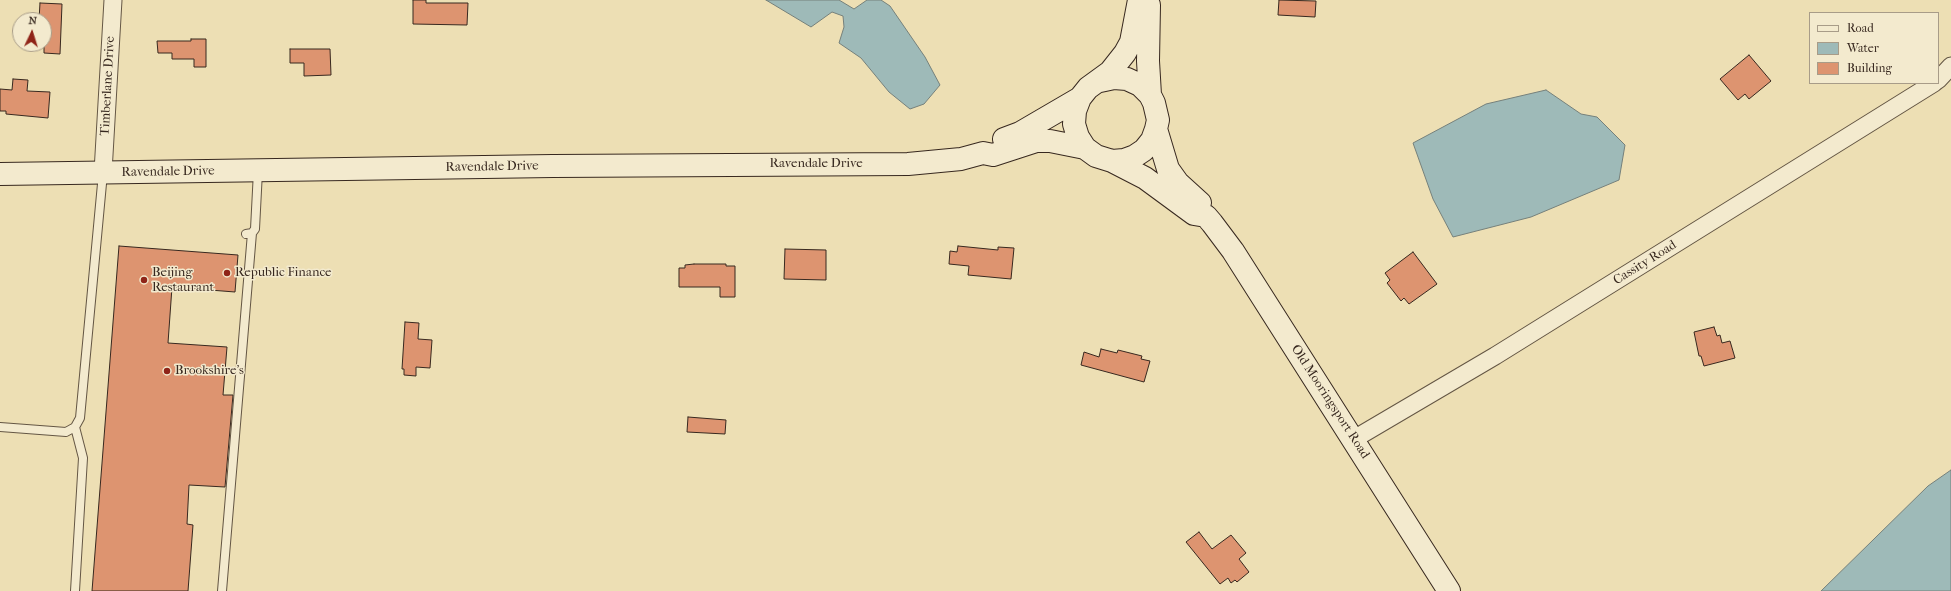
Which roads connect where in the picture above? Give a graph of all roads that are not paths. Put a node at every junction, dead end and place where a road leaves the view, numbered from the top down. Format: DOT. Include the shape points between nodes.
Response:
graph roads {
  1 [pos="113,0"];
  2 [pos="1139,0"];
  3 [pos="1149,0"];
  4 [pos="1951,66"];
  5 [pos="1939,79"];
  6 [pos="1100,81"];
  7 [pos="1932,84"];
  8 [pos="1150,95"];
  9 [pos="1080,98"];
  10 [pos="1156,129"];
  11 [pos="1086,148"];
  12 [pos="983,154"];
  13 [pos="1112,161"];
  14 [pos="258,170"];
  15 [pos="103,172"];
  16 [pos="0,174"];
  17 [pos="1206,216"];
  18 [pos="0,427"];
  19 [pos="75,427"];
  20 [pos="1354,439"];
  21 [pos="75,591"];
  22 [pos="222,591"];
  23 [pos="1449,591"];
  1 -- 15 [label="street, Timberlane Drive"];
  2 -- 6 [label="main road" via="1131,42 1110,72"];
  3 -- 8 [label="main road, Old Mooringsport Road"];
  4 -- 5 [label="street"];
  6 -- 8 [label="main road" via="1128,79 1140,85"];
  6 -- 9 [label="main road" via="1088,88"];
  7 -- 20 [label="street, Cassity Road" via="1495,356"];
  8 -- 10 [label="main road, Old Mooringsport Road" via="1157,112"];
  9 -- 11 [label="main road" via="1074,124 1078,137"];
  9 -- 12 [label="main road, Ravendale Drive" via="1020,133 988,145"];
  10 -- 13 [label="main road, Old Mooringsport Road" via="1152,140 1140,153 1124,160"];
  10 -- 17 [label="main road, Old Mooringsport Road" via="1168,169 1178,183 1205,209"];
  11 -- 12 [label="main road, Ravendale Drive" via="1036,141 993,155"];
  11 -- 13 [label="main road" via="1096,156"];
  12 -- 14 [label="main road, Ravendale Drive" via="961,159 908,164"];
  13 -- 17 [label="main road" via="1145,178 1194,214"];
  14 -- 15 [label="main road, Ravendale Drive"];
  14 -- 22 [label="lane" via="255,229 249,233"];
  15 -- 16 [label="main road, Ravendale Drive"];
  15 -- 19 [label="lane" via="80,418"];
  17 -- 20 [label="main road, Old Mooringsport Road" via="1233,251"];
  18 -- 19 [label="lane" via="66,432"];
  19 -- 21 [label="lane" via="83,458"];
  20 -- 23 [label="main road, Old Mooringsport Road"];
}
